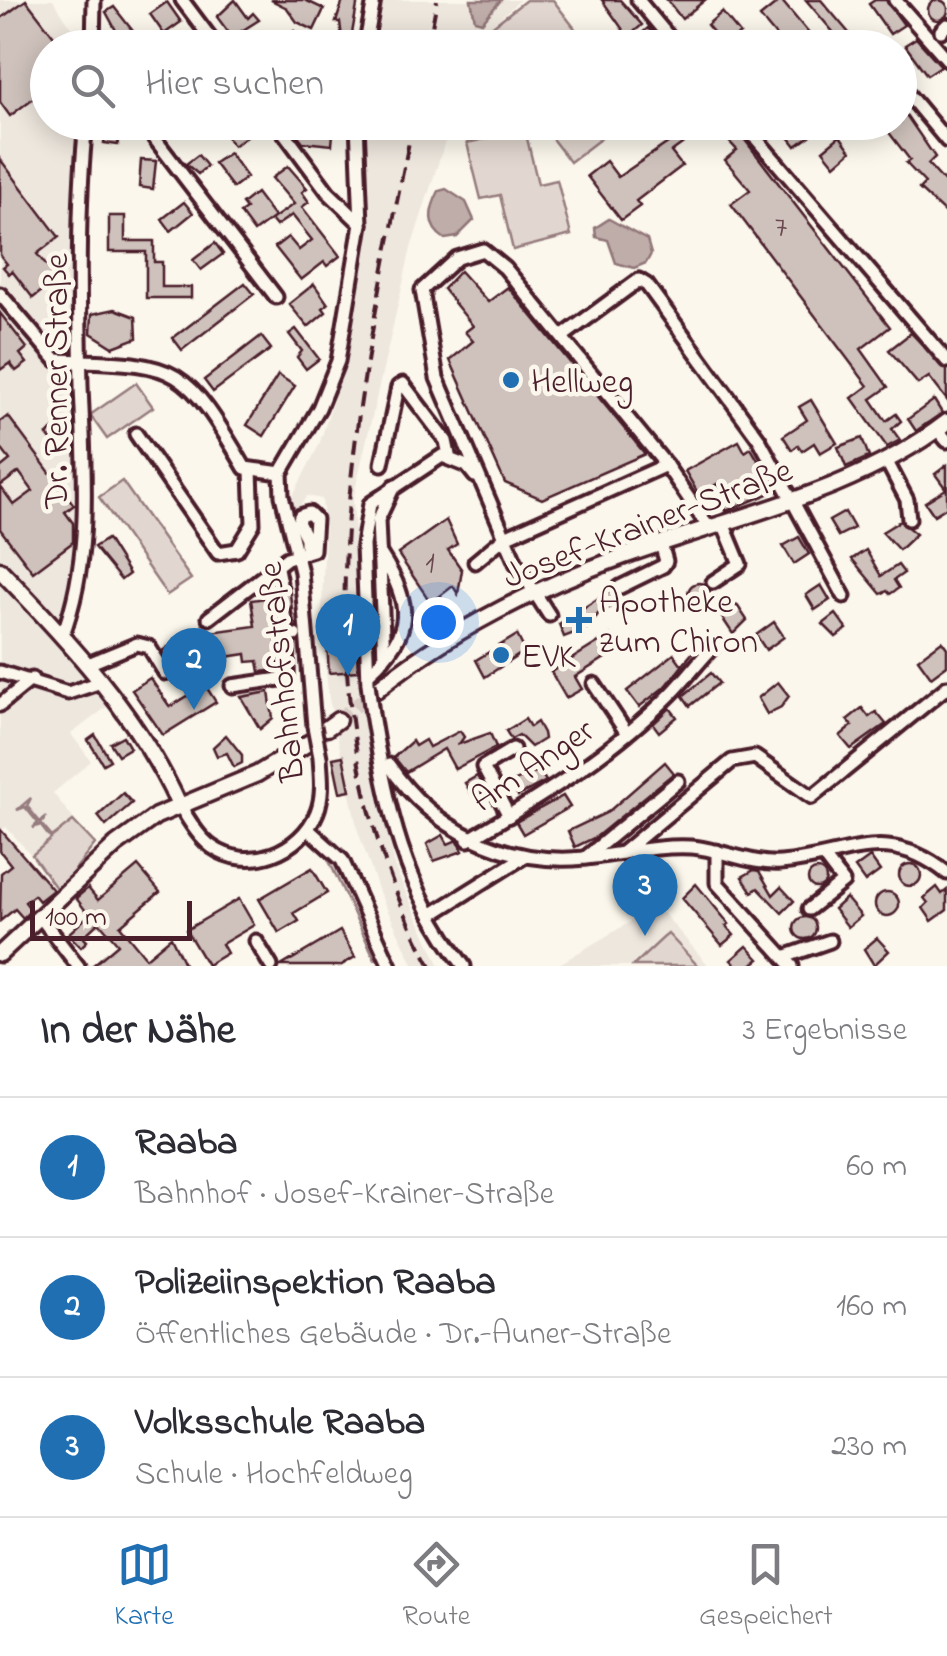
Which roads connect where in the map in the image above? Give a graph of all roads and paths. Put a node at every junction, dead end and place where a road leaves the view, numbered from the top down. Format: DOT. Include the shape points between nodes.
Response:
graph roads {
  1 [pos="94,0"];
  2 [pos="182,0"];
  3 [pos="374,0"];
  4 [pos="638,0"];
  5 [pos="895,0"];
  6 [pos="93,30"];
  7 [pos="204,30"];
  8 [pos="369,30"];
  9 [pos="663,30"];
  10 [pos="947,58"];
  11 [pos="917,106"];
  12 [pos="86,140"];
  13 [pos="156,140"];
  14 [pos="289,140"];
  15 [pos="358,140"];
  16 [pos="757,140"];
  17 [pos="947,142"];
  18 [pos="361,224"];
  19 [pos="0,294"];
  20 [pos="276,298"];
  21 [pos="564,336"];
  22 [pos="80,361"];
  23 [pos="947,361"];
  24 [pos="944,431"];
  25 [pos="136,434"];
  26 [pos="449,456"];
  27 [pos="886,460"];
  28 [pos="382,464"];
  29 [pos="666,466"];
  30 [pos="251,471"];
  31 [pos="281,473"];
  32 [pos="395,484"];
  33 [pos="483,487"];
  34 [pos="792,498"];
  35 [pos="908,519"];
  36 [pos="716,525"];
  37 [pos="505,537"];
  38 [pos="660,544"];
  39 [pos="302,553"];
  40 [pos="381,556"];
  41 [pos="363,559"];
  42 [pos="475,562"];
  43 [pos="277,568"];
  44 [pos="2,575"];
  45 [pos="713,582"];
  46 [pos="280,583"];
  47 [pos="620,587"];
  48 [pos="534,594"];
  49 [pos="844,596"];
  50 [pos="284,614"];
  51 [pos="550,615"];
  52 [pos="209,618"];
  53 [pos="288,635"];
  54 [pos="305,635"];
  55 [pos="62,637"];
  56 [pos="368,640"];
  57 [pos="713,647"];
  58 [pos="384,658"];
  59 [pos="88,664"];
  60 [pos="0,672"];
  61 [pos="166,672"];
  62 [pos="32,678"];
  63 [pos="101,682"];
  64 [pos="371,682"];
  65 [pos="594,684"];
  66 [pos="232,686"];
  67 [pos="947,687"];
  68 [pos="0,705"];
  69 [pos="626,732"];
  70 [pos="310,742"];
  71 [pos="512,750"];
  72 [pos="389,765"];
  73 [pos="678,781"];
  74 [pos="178,803"];
  75 [pos="510,816"];
  76 [pos="308,828"];
  77 [pos="468,840"];
  78 [pos="717,851"];
  79 [pos="622,853"];
  80 [pos="824,857"];
  81 [pos="522,858"];
  82 [pos="585,858"];
  83 [pos="947,874"];
  84 [pos="809,909"];
  85 [pos="432,916"];
  86 [pos="42,918"];
  87 [pos="256,941"];
  88 [pos="830,941"];
  89 [pos="0,954"];
  90 [pos="788,962"];
  91 [pos="78,966"];
  92 [pos="271,966"];
  93 [pos="390,966"];
  94 [pos="464,966"];
  1 -- 6 [label="street"];
  2 -- 7 [label="street"];
  3 -- 8 [label="street"];
  4 -- 9 [label="street"];
  5 -- 10 [label="street"];
  11 -- 17 [label="street"];
  12 -- 22 [label="street, Dr. Renner Straße"];
  13 -- 20 [label="street"];
  14 -- 18 [label="street"];
  15 -- 18 [label="street"];
  16 -- 23 [label="street"];
  18 -- 31 [label="street" via="338,362 320,408"];
  19 -- 22 [label="street" via="56,360"];
  21 -- 29 [label="street"];
  21 -- 33 [label="street" via="482,250 456,258 422,290 438,378"];
  21 -- 34 [label="street" via="626,286 638,280 647,285 760,439"];
  22 -- 30 [label="street" via="128,360 175,373"];
  22 -- 55 [label="street, Dr. Renner Straße" via="82,555"];
  24 -- 27 [label="main road, Josef-Krainer-Straße"];
  25 -- 30 [label="street" via="218,553 237,550 253,524"];
  26 -- 28 [label="street" via="446,441 403,384"];
  26 -- 32 [label="street"];
  26 -- 33 [label="street"];
  27 -- 34 [label="main road, Josef-Krainer-Straße"];
  27 -- 35 [label="street" via="907,500"];
  29 -- 36 [label="street"];
  29 -- 37 [label="street"];
  30 -- 31 [label="street"];
  31 -- 39 [label="street, Bahnhofstraße"];
  32 -- 40 [label="street" via="378,520"];
  32 -- 41 [label="street" via="370,504"];
  33 -- 37 [label="street"];
  34 -- 36 [label="main road, Josef-Krainer-Straße"];
  34 -- 49 [label="street"];
  36 -- 38 [label="main road, Josef-Krainer-Straße"];
  36 -- 45 [label="street" via="740,564"];
  37 -- 42 [label="street"];
  37 -- 48 [label="street"];
  38 -- 47 [label="street" via="663,566"];
  38 -- 48 [label="main road, Josef-Krainer-Straße"];
  39 -- 43 [label="street"];
  39 -- 54 [label="street, Bahnhofstraße"];
  40 -- 41 [label="street"];
  40 -- 58 [label="street"];
  40 -- 58 [label="street" via="398,581 402,612 400,641"];
  41 -- 56 [label="street"];
  43 -- 46 [label="street"];
  43 -- 52 [label="street"];
  44 -- 55 [label="main road"];
  48 -- 51 [label="street"];
  48 -- 64 [label="main road, Josef-Krainer-Straße"];
  50 -- 53 [label="street"];
  53 -- 54 [label="street"];
  53 -- 66 [label="street" via="287,678"];
  54 -- 76 [label="street, Bahnhofstraße, bridge" via="327,725 322,788"];
  55 -- 59 [label="main road"];
  56 -- 58 [label="street"];
  56 -- 64 [label="street"];
  57 -- 69 [label="street, Am Anger"];
  58 -- 64 [label="street"];
  59 -- 61 [label="street" via="137,644 148,647"];
  59 -- 63 [label="main road"];
  60 -- 62 [label="street"];
  62 -- 63 [label="street" via="68,693"];
  62 -- 68 [label="street"];
  63 -- 74 [label="main road" via="149,748"];
  64 -- 85 [label="street, bridge" via="393,830"];
  65 -- 69 [label="street, Am Anger"];
  67 -- 79 [label="street" via="812,796 755,757 732,761"];
  69 -- 75 [label="street, Am Anger"];
  70 -- 74 [label="main road" via="257,774"];
  71 -- 75 [label="street" via="483,767"];
  72 -- 77 [label="street" via="402,786"];
  73 -- 82 [label="street"];
  74 -- 76 [label="street, Bahnhofstraße" via="212,847 245,860 276,854"];
  74 -- 86 [label="main road" via="116,845"];
  75 -- 77 [label="street, Am Anger"];
  76 -- 93 [label="street" via="342,860"];
  77 -- 81 [label="street"];
  78 -- 79 [label="street"];
  78 -- 80 [label="street" via="776,864"];
  78 -- 90 [label="street" via="717,883"];
  79 -- 82 [label="street"];
  80 -- 83 [label="street" via="868,844 896,846"];
  80 -- 84 [label="street" via="843,882"];
  81 -- 82 [label="street"];
  81 -- 85 [label="street"];
  85 -- 94 [label="street"];
  86 -- 89 [label="main road" via="32,936"];
  86 -- 91 [label="street"];
  87 -- 92 [label="street"];
  88 -- 90 [label="street"];
}
